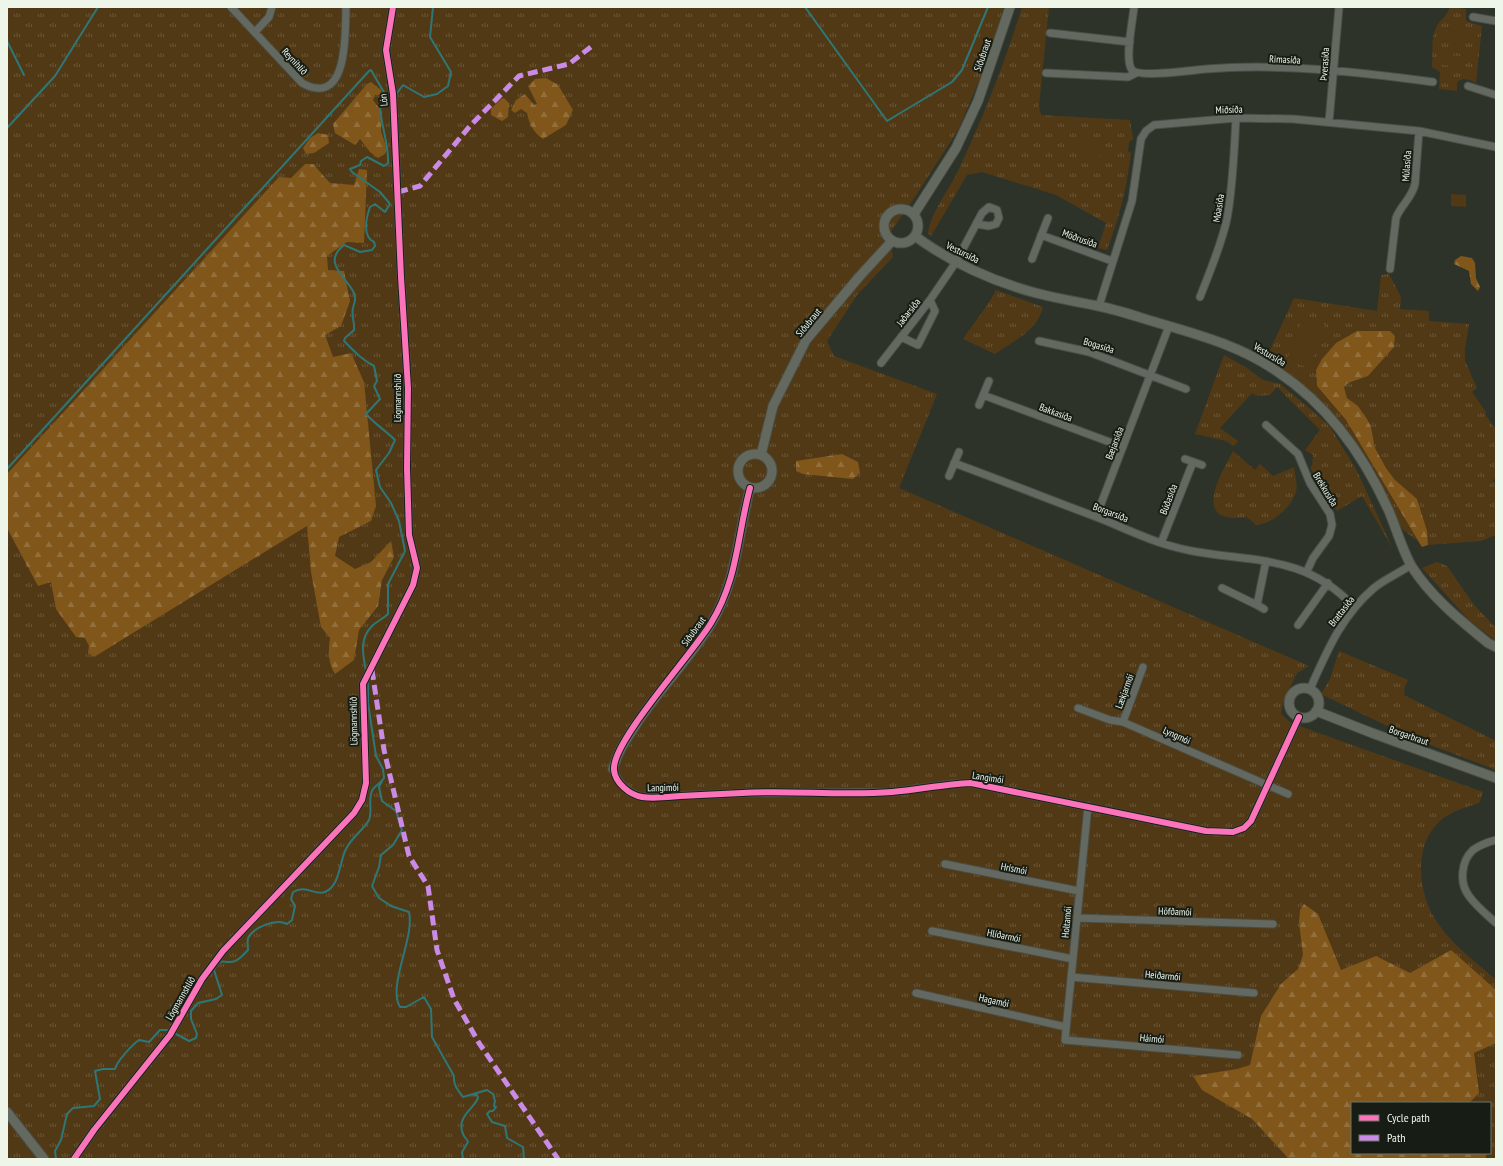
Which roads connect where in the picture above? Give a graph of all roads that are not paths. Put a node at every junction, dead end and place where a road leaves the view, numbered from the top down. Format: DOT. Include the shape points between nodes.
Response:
graph roads {
  1 [pos="231,7"];
  2 [pos="272,7"];
  3 [pos="346,7"];
  4 [pos="393,7"];
  5 [pos="1010,7"];
  6 [pos="1134,7"];
  7 [pos="1339,7"];
  8 [pos="1473,17"];
  9 [pos="1496,21"];
  10 [pos="255,32"];
  11 [pos="1050,33"];
  12 [pos="1130,42"];
  13 [pos="1334,72"];
  14 [pos="1046,73"];
  15 [pos="1136,73"];
  16 [pos="1433,82"];
  17 [pos="1468,86"];
  18 [pos="1496,94"];
  19 [pos="1236,118"];
  20 [pos="1329,122"];
  21 [pos="1419,131"];
  22 [pos="1496,148"];
  23 [pos="398,192"];
  24 [pos="914,214"];
  25 [pos="1048,218"];
  26 [pos="976,224"];
  27 [pos="1041,235"];
  28 [pos="915,236"];
  29 [pos="892,241"];
  30 [pos="1032,259"];
  31 [pos="1112,261"];
  32 [pos="956,262"];
  33 [pos="1390,269"];
  34 [pos="1200,297"];
  35 [pos="930,300"];
  36 [pos="1099,306"];
  37 [pos="1169,326"];
  38 [pos="901,337"];
  39 [pos="1039,341"];
  40 [pos="881,363"];
  41 [pos="1150,375"];
  42 [pos="989,381"];
  43 [pos="1186,389"];
  44 [pos="983,395"];
  45 [pos="979,404"];
  46 [pos="1266,425"];
  47 [pos="1123,447"];
  48 [pos="959,452"];
  49 [pos="761,455"];
  50 [pos="1185,459"];
  51 [pos="1193,462"];
  52 [pos="954,463"];
  53 [pos="1202,465"];
  54 [pos="949,476"];
  55 [pos="750,488"];
  56 [pos="1096,517"];
  57 [pos="1161,543"];
  58 [pos="1266,561"];
  59 [pos="1411,565"];
  60 [pos="1307,571"];
  61 [pos="1328,583"];
  62 [pos="1222,588"];
  63 [pos="1257,605"];
  64 [pos="1354,607"];
  65 [pos="1264,609"];
  66 [pos="1298,625"];
  67 [pos="1496,647"];
  68 [pos="1143,667"];
  69 [pos="1310,689"];
  70 [pos="1078,708"];
  71 [pos="1316,711"];
  72 [pos="1299,717"];
  73 [pos="1123,722"];
  74 [pos="614,769"];
  75 [pos="1496,778"];
  76 [pos="1267,785"];
  77 [pos="1288,794"];
  78 [pos="1088,806"];
  79 [pos="1496,840"];
  80 [pos="944,864"];
  81 [pos="1080,891"];
  82 [pos="1077,918"];
  83 [pos="1496,922"];
  84 [pos="1273,924"];
  85 [pos="932,931"];
  86 [pos="1073,959"];
  87 [pos="1071,977"];
  88 [pos="916,992"];
  89 [pos="1254,992"];
  90 [pos="1066,1027"];
  91 [pos="1065,1040"];
  92 [pos="1238,1055"];
  93 [pos="9,1115"];
  94 [pos="44,1159"];
  95 [pos="74,1159"];
  1 -- 10 [label="street, Reynihlíð"];
  2 -- 10 [label="street" via="269,17"];
  3 -- 10 [label="street, Reynihlíð" via="340,72 325,86 316,88 302,83"];
  4 -- 23 [label="street, Lón" via="386,45 393,94"];
  5 -- 24 [label="street, Síðubraut" via="978,101 956,148"];
  6 -- 12 [label="street"];
  7 -- 13 [label="street, Þverasíða"];
  8 -- 9 [label="street"];
  11 -- 12 [label="street"];
  12 -- 15 [label="street" via="1129,65"];
  13 -- 15 [label="street, Rimasíða" via="1229,68"];
  13 -- 16 [label="street, Rimasíða"];
  13 -- 20 [label="street, Þverasíða"];
  14 -- 15 [label="street, Rimasíða" via="1128,77"];
  17 -- 18 [label="street"];
  19 -- 20 [label="street, Miðsíða"];
  19 -- 31 [label="street, Miðsíða" via="1160,124 1146,131 1141,139 1132,201"];
  19 -- 34 [label="street, Móasíða" via="1227,220"];
  20 -- 21 [label="street, Miðsíða"];
  21 -- 22 [label="street, Miðsíða"];
  21 -- 33 [label="street, Múlasíða" via="1415,184 1413,192 1396,218"];
  23 -- 95 [label="street, Lögmannshlíð" via="408,388 409,536 417,568 413,585 363,684 366,783 362,800 325,846 223,951 202,979 170,1035"];
  24 -- 28 [label="street" via="919,226"];
  24 -- 29 [label="street" via="904,208 889,213 884,228"];
  25 -- 27 [label="street"];
  26 -- 32 [label="street, Jaðarsíða"];
  27 -- 30 [label="street"];
  27 -- 31 [label="street, Möðrusíða"];
  28 -- 29 [label="street" via="906,243"];
  28 -- 32 [label="street, Vestursíða"];
  29 -- 49 [label="street, Síðubraut" via="806,340 774,406"];
  31 -- 36 [label="street, Miðsíða"];
  32 -- 35 [label="street, Jaðarsíða"];
  32 -- 36 [label="street, Vestursíða" via="1035,293"];
  35 -- 38 [label="street, Jaðarsíða"];
  35 -- 38 [label="street, Jaðarsíða" via="935,311 918,345"];
  36 -- 37 [label="street, Vestursíða"];
  37 -- 41 [label="street, Bæjarsíða"];
  37 -- 59 [label="street, Vestursíða" via="1218,340 1251,355 1291,381 1326,412 1347,438 1373,480"];
  38 -- 40 [label="street, Jaðarsíða"];
  39 -- 41 [label="street, Bogasíða" via="1089,352"];
  41 -- 43 [label="street"];
  41 -- 47 [label="street, Bæjarsíða"];
  42 -- 44 [label="street"];
  44 -- 45 [label="street"];
  44 -- 47 [label="street, Bakkasíða"];
  46 -- 60 [label="street, Brekkusíða" via="1300,456 1310,483 1330,514 1332,525 1329,536"];
  47 -- 56 [label="street, Bæjarsíða"];
  48 -- 52 [label="street"];
  49 -- 55 [label="street" via="771,463 772,477 764,487"];
  49 -- 55 [label="street" via="747,456 739,465 739,477"];
  50 -- 51 [label="street"];
  51 -- 53 [label="street"];
  51 -- 57 [label="street, Búðasíða"];
  52 -- 54 [label="street"];
  52 -- 56 [label="street, Borgarsíða"];
  55 -- 74 [label="street, Síðubraut" via="734,572 727,592 705,632 636,724 616,758"];
  56 -- 57 [label="street, Borgarsíða"];
  57 -- 58 [label="street, Borgarsíða" via="1203,554"];
  58 -- 60 [label="street, Borgarsíða"];
  58 -- 63 [label="street"];
  59 -- 64 [label="street, Brattasíða" via="1375,588"];
  59 -- 67 [label="street, Vestursíða" via="1442,604"];
  60 -- 61 [label="street, Borgarsíða"];
  61 -- 64 [label="street, Borgarsíða"];
  61 -- 66 [label="street"];
  62 -- 63 [label="street"];
  63 -- 65 [label="street"];
  64 -- 69 [label="street, Brattasíða" via="1339,627"];
  68 -- 73 [label="street, Lækjarmói"];
  69 -- 71 [label="street" via="1318,701"];
  69 -- 72 [label="street" via="1295,690 1290,698 1289,707"];
  70 -- 73 [label="street, Lyngmói"];
  71 -- 72 [label="street" via="1308,717"];
  71 -- 75 [label="street, Borgarbraut"];
  72 -- 76 [label="street, Langimói"];
  73 -- 76 [label="street, Lyngmói"];
  74 -- 78 [label="street, Langimói" via="622,786 634,795 642,797 892,792 971,783"];
  76 -- 77 [label="street, Lyngmói"];
  76 -- 78 [label="street, Langimói" via="1251,821 1244,828 1233,832 1206,830"];
  78 -- 81 [label="street, Holtamói"];
  79 -- 83 [label="street" via="1473,850 1466,859 1462,879 1469,897"];
  80 -- 81 [label="street, Hrísmói"];
  81 -- 82 [label="street, Holtamói"];
  82 -- 84 [label="street, Höfðamói"];
  82 -- 86 [label="street, Holtamói"];
  85 -- 86 [label="street, Hlíðarmói"];
  86 -- 87 [label="street, Holtamói"];
  87 -- 89 [label="street, Heiðarmói"];
  87 -- 90 [label="street, Holtamói"];
  88 -- 90 [label="street, Hagamói"];
  90 -- 91 [label="street, Holtamói"];
  91 -- 92 [label="street, Háimói"];
  93 -- 94 [label="street"];
}
